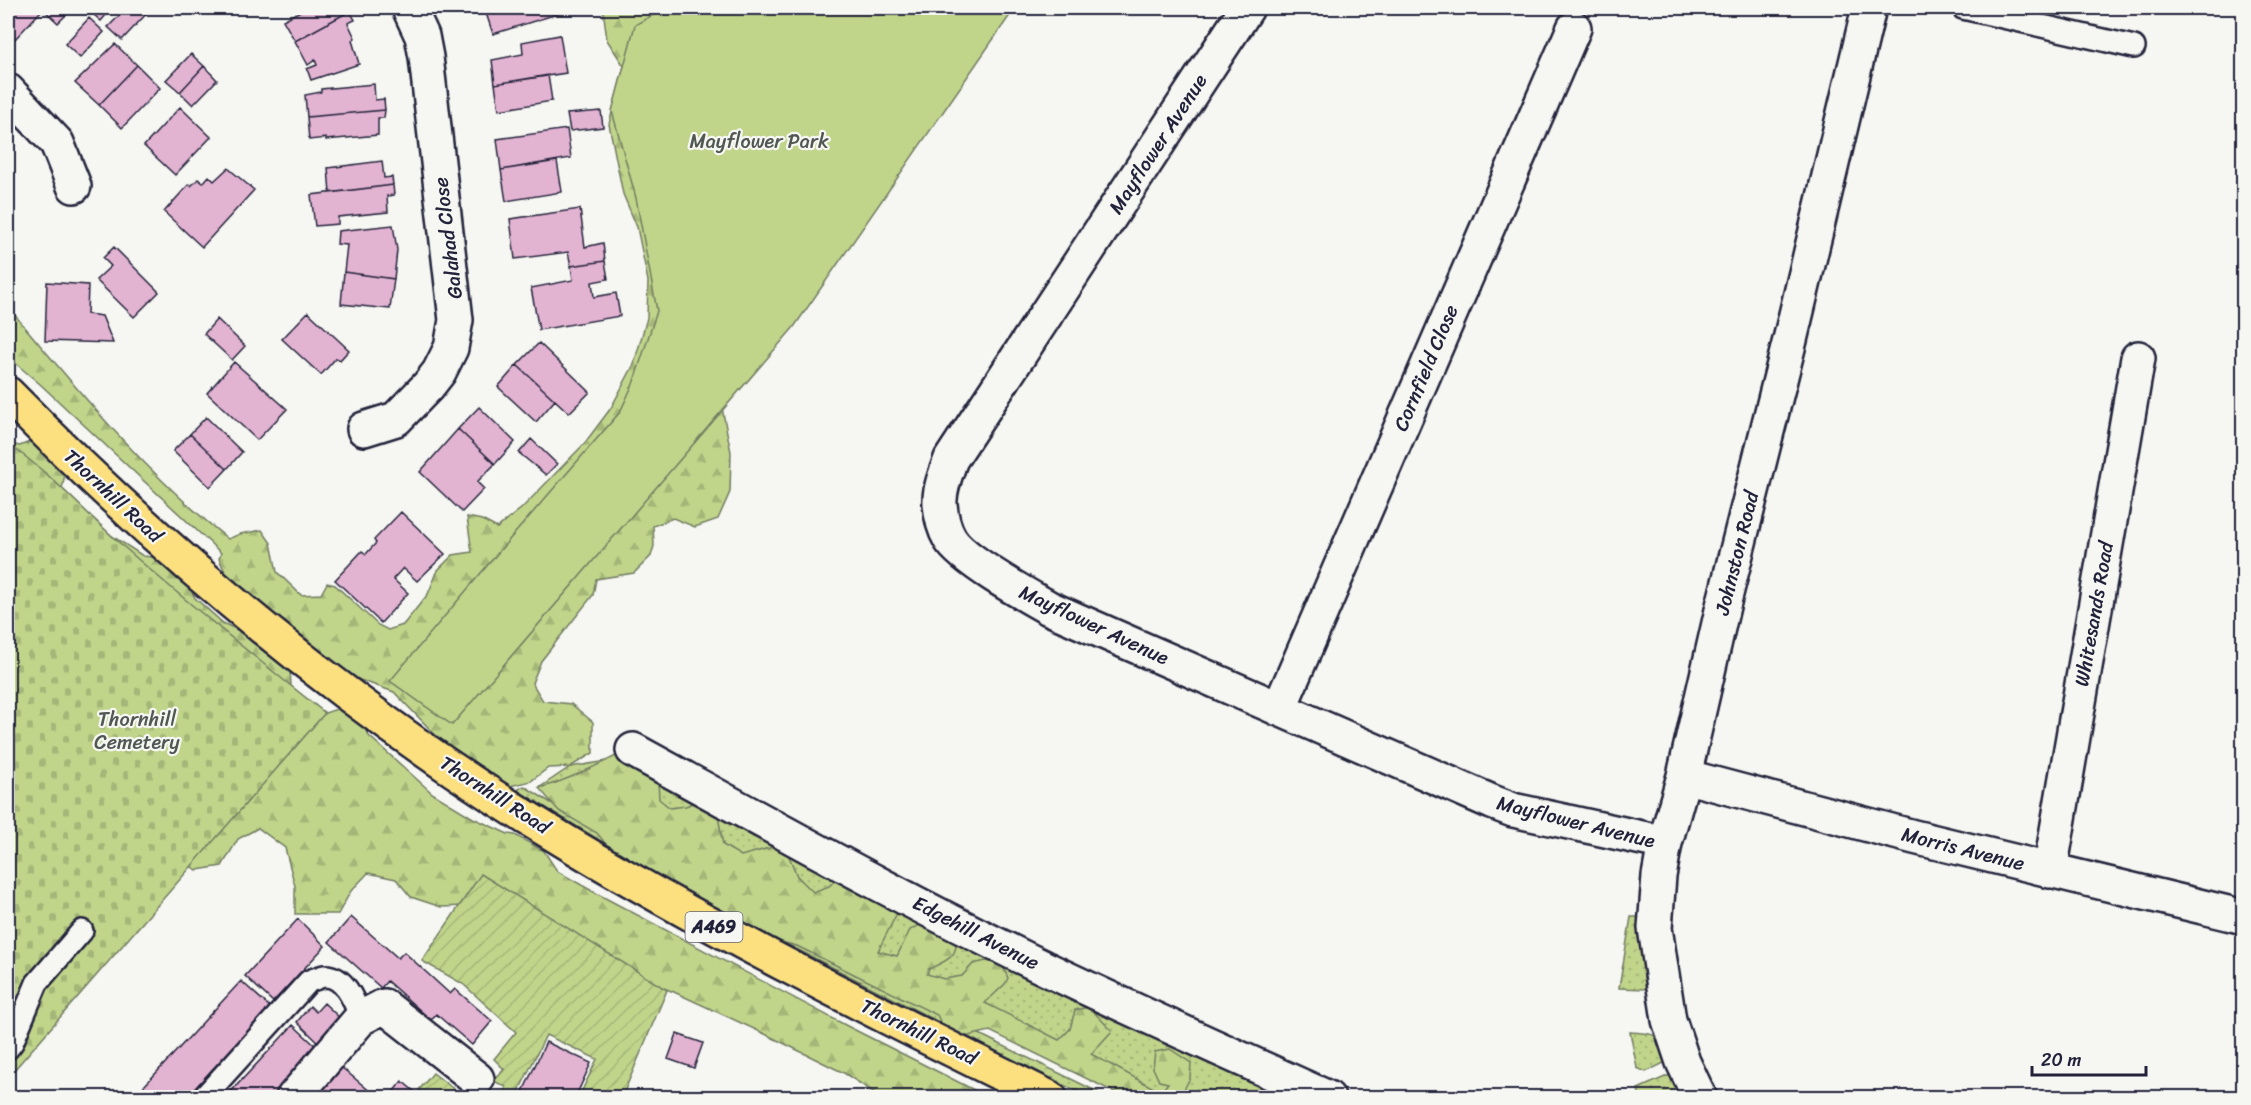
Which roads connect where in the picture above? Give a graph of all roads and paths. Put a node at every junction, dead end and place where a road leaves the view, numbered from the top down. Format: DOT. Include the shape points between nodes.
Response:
graph roads {
  1 [pos="409,8"];
  2 [pos="1247,8"];
  3 [pos="1869,8"];
  4 [pos="1964,8"];
  5 [pos="1574,28"];
  6 [pos="2134,47"];
  7 [pos="8,91"];
  8 [pos="74,186"];
  9 [pos="2138,358"];
  10 [pos="8,394"];
  11 [pos="364,429"];
  12 [pos="1279,709"];
  13 [pos="633,750"];
  14 [pos="1684,776"];
  15 [pos="1665,843"];
  16 [pos="2050,871"];
  17 [pos="2244,917"];
  18 [pos="82,931"];
  19 [pos="361,1018"];
  20 [pos="8,1048"];
  21 [pos="477,1079"];
  22 [pos="203,1098"];
  23 [pos="293,1098"];
  24 [pos="1050,1098"];
  25 [pos="1328,1098"];
  26 [pos="1700,1098"];
  1 -- 11 [label="street, Galahad Close" via="422,36 426,57 456,320 451,348 428,386 396,419"];
  2 -- 12 [label="street, Mayflower Avenue" via="951,459 940,502 951,541 1018,591"];
  3 -- 14 [label="street, Johnston Road"];
  4 -- 6 [label="lane"];
  5 -- 12 [label="street, Cornfield Close"];
  7 -- 8 [label="street" via="57,143"];
  9 -- 16 [label="street, Whitesands Road"];
  10 -- 24 [label="main road, Thornhill Road / A469" via="180,557 278,640 394,727 544,828 704,922"];
  12 -- 15 [label="street, Mayflower Avenue" via="1513,810"];
  13 -- 25 [label="street, Edgehill Avenue" via="985,938"];
  14 -- 15 [label="street, Johnston Road"];
  14 -- 16 [label="street, Morris Avenue"];
  15 -- 26 [label="street, Johnston Road" via="1655,928 1661,972 1669,1020"];
  16 -- 17 [label="street, Morris Avenue"];
  18 -- 20 [label="lane" via="37,983"];
  19 -- 21 [label="street" via="384,1006"];
  19 -- 22 [label="lane" via="351,993 338,981 325,976 309,981"];
  19 -- 23 [label="street"];
}
